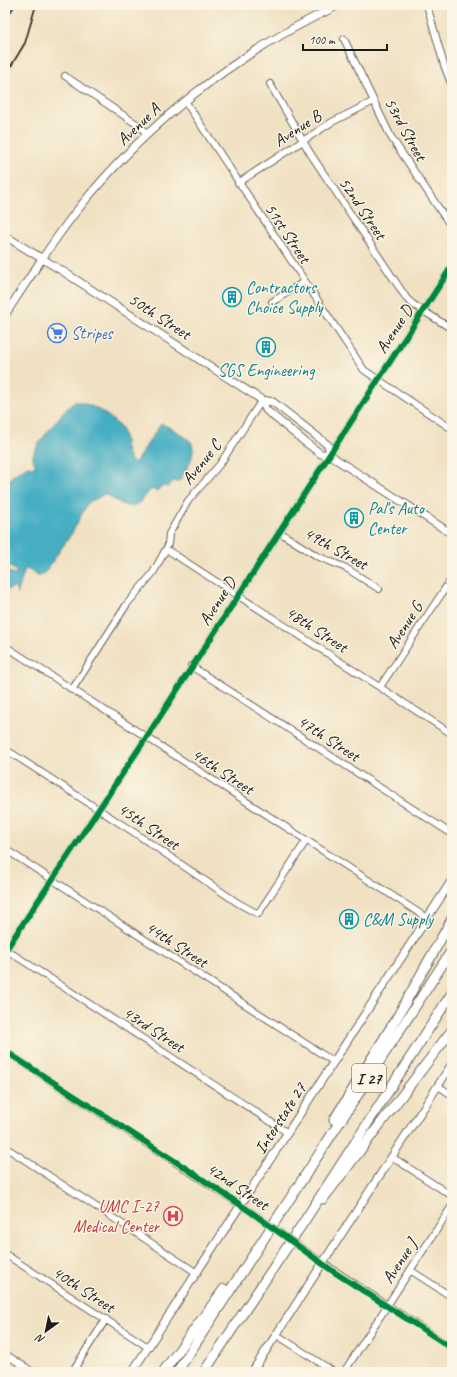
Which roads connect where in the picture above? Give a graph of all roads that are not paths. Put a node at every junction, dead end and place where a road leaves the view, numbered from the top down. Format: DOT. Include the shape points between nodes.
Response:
graph roads {
  1 [pos="339,5"];
  2 [pos="427,5"];
  3 [pos="344,39"];
  4 [pos="452,63"];
  5 [pos="444,65"];
  6 [pos="65,76"];
  7 [pos="270,84"];
  8 [pos="452,86"];
  9 [pos="185,101"];
  10 [pos="374,101"];
  11 [pos="148,134"];
  12 [pos="303,141"];
  13 [pos="238,183"];
  14 [pos="452,228"];
  15 [pos="5,236"];
  16 [pos="42,258"];
  17 [pos="452,266"];
  18 [pos="304,282"];
  19 [pos="272,302"];
  20 [pos="423,310"];
  21 [pos="5,315"];
  22 [pos="452,329"];
  23 [pos="378,380"];
  24 [pos="262,400"];
  25 [pos="452,429"];
  26 [pos="330,454"];
  27 [pos="279,532"];
  28 [pos="452,534"];
  29 [pos="167,547"];
  30 [pos="452,578"];
  31 [pos="379,589"];
  32 [pos="238,595"];
  33 [pos="5,646"];
  34 [pos="191,666"];
  35 [pos="380,687"];
  36 [pos="72,690"];
  37 [pos="452,734"];
  38 [pos="146,738"];
  39 [pos="5,749"];
  40 [pos="98,810"];
  41 [pos="452,834"];
  42 [pos="306,841"];
  43 [pos="5,849"];
  44 [pos="52,879"];
  45 [pos="452,880"];
  46 [pos="427,918"];
  47 [pos="452,920"];
  48 [pos="5,950"];
  49 [pos="452,950"];
  50 [pos="452,993"];
  51 [pos="452,1030"];
  52 [pos="5,1051"];
  53 [pos="334,1062"];
  54 [pos="452,1064"];
  55 [pos="438,1086"];
  56 [pos="452,1095"];
  57 [pos="288,1133"];
  58 [pos="5,1147"];
  59 [pos="392,1157"];
  60 [pos="452,1196"];
  61 [pos="241,1205"];
  62 [pos="285,1205"];
  63 [pos="452,1206"];
  64 [pos="305,1220"];
  65 [pos="265,1236"];
  66 [pos="5,1254"];
  67 [pos="323,1263"];
  68 [pos="410,1270"];
  69 [pos="197,1273"];
  70 [pos="452,1297"];
  71 [pos="387,1306"];
  72 [pos="106,1319"];
  73 [pos="277,1335"];
  74 [pos="148,1347"];
  75 [pos="452,1348"];
  76 [pos="5,1354"];
  77 [pos="33,1372"];
  78 [pos="72,1372"];
  79 [pos="132,1372"];
  80 [pos="162,1372"];
  81 [pos="177,1372"];
  82 [pos="205,1372"];
  83 [pos="252,1372"];
  84 [pos="334,1372"];
  85 [pos="344,1372"];
  1 -- 9 [label="main road, Avenue A" via="270,41"];
  2 -- 5 [label="street"];
  3 -- 10 [label="street, 53rd Street"];
  4 -- 5 [label="street"];
  5 -- 8 [label="street"];
  6 -- 11 [label="street" via="138,124"];
  7 -- 12 [label="street, 52nd Street"];
  9 -- 11 [label="main road, Avenue A"];
  9 -- 13 [label="street, 51st Street"];
  10 -- 12 [label="street, Avenue B" via="336,119"];
  10 -- 14 [label="street, 53rd Street" via="398,147"];
  11 -- 16 [label="main road, Avenue A" via="93,191"];
  12 -- 13 [label="street, Avenue B"];
  12 -- 20 [label="street, 52nd Street" via="407,299"];
  13 -- 18 [label="street, 51st Street"];
  15 -- 16 [label="main road, 50th Street"];
  16 -- 21 [label="main road, Avenue A"];
  16 -- 24 [label="main road, 50th Street"];
  17 -- 20 [label="street, Avenue D"];
  18 -- 19 [label="street"];
  18 -- 23 [label="street, 51st Street" via="364,370"];
  20 -- 22 [label="street, 52nd Street"];
  20 -- 23 [label="street, Avenue D"];
  23 -- 25 [label="street, 51st Street"];
  23 -- 26 [label="street, Avenue D"];
  24 -- 26 [label="main road, 50th Street" via="266,410 305,442 321,454"];
  24 -- 26 [label="main road, 50th Street" via="273,402 312,432 328,445"];
  24 -- 29 [label="street, Avenue C" via="220,464 188,501 169,534"];
  26 -- 27 [label="street, Avenue D"];
  26 -- 28 [label="main road, 50th Street"];
  27 -- 31 [label="street, 49th Street" via="317,556 346,568"];
  27 -- 32 [label="street, Avenue D"];
  29 -- 32 [label="street, 48th Street"];
  29 -- 36 [label="street, Avenue C" via="153,573 128,604"];
  30 -- 35 [label="street, Avenue G"];
  32 -- 34 [label="street, Avenue D"];
  32 -- 35 [label="street, 48th Street"];
  33 -- 36 [label="street, 46th Street"];
  34 -- 38 [label="street, Avenue D"];
  34 -- 41 [label="street, 47th Street"];
  35 -- 37 [label="street, 48th Street"];
  36 -- 38 [label="street, 46th Street"];
  38 -- 40 [label="street, Avenue D"];
  38 -- 42 [label="street, 46th Street"];
  39 -- 40 [label="street, 45th Street"];
  40 -- 42 [label="street, 45th Street" via="258,914"];
  40 -- 44 [label="street, Avenue D"];
  42 -- 46 [label="street, 46th Street"];
  43 -- 44 [label="street, 44th Street"];
  44 -- 48 [label="street, Avenue D"];
  44 -- 53 [label="street, 44th Street"];
  45 -- 46 [label="main road, Interstate 27"];
  46 -- 53 [label="main road, Interstate 27"];
  47 -- 62 [label="highway"];
  48 -- 57 [label="street, 43rd Street"];
  49 -- 62 [label="highway, I 27"];
  50 -- 64 [label="highway, I 27"];
  51 -- 64 [label="highway" via="331,1191"];
  52 -- 61 [label="street, 42nd Street"];
  53 -- 57 [label="main road, Interstate 27"];
  54 -- 55 [label="main road"];
  55 -- 56 [label="street"];
  55 -- 59 [label="main road"];
  57 -- 61 [label="main road, Interstate 27"];
  58 -- 69 [label="street"];
  59 -- 60 [label="street"];
  59 -- 67 [label="main road"];
  61 -- 67 [label="street, 42nd Street, bridge"];
  61 -- 69 [label="main road, Interstate 27"];
  62 -- 65 [label="highway, I 27"];
  63 -- 68 [label="street, Avenue J"];
  64 -- 82 [label="highway, I 27"];
  65 -- 80 [label="highway"];
  65 -- 81 [label="highway, I 27"];
  66 -- 72 [label="street, 40th Street"];
  67 -- 71 [label="street, 42nd Street"];
  67 -- 73 [label="main road"];
  68 -- 70 [label="street"];
  68 -- 71 [label="street, Avenue J"];
  69 -- 74 [label="main road, Interstate 27"];
  71 -- 75 [label="street, 42nd Street"];
  71 -- 85 [label="street, Avenue J"];
  72 -- 74 [label="street, 40th Street"];
  72 -- 78 [label="street"];
  73 -- 83 [label="main road"];
  73 -- 84 [label="street"];
  74 -- 79 [label="main road, Interstate 27"];
  76 -- 77 [label="street"];
}
